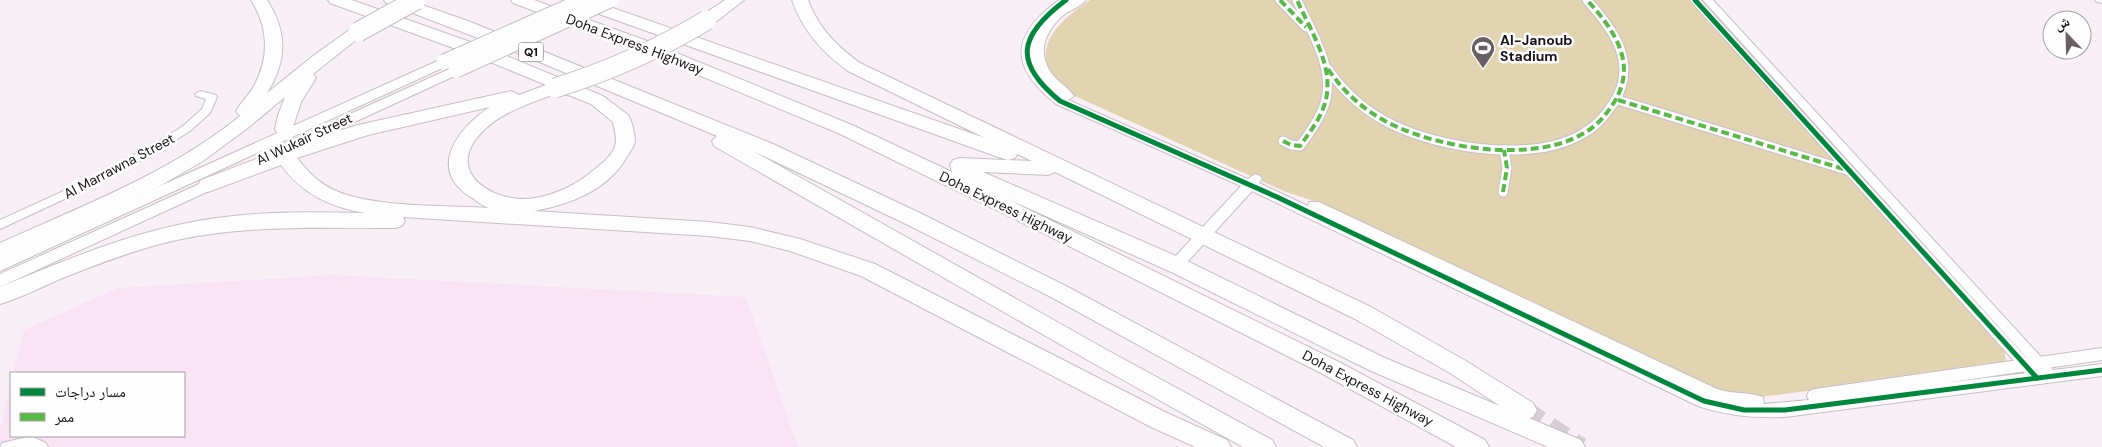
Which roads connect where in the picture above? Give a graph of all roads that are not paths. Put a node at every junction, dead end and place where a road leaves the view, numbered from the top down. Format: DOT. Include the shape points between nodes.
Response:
graph roads {
  1 [pos="259,0"];
  2 [pos="336,0"];
  3 [pos="392,0"];
  4 [pos="416,0"];
  5 [pos="519,0"];
  6 [pos="576,0"];
  7 [pos="584,0"];
  8 [pos="610,0"];
  9 [pos="730,0"];
  10 [pos="736,0"];
  11 [pos="800,0"];
  12 [pos="1066,0"];
  13 [pos="1080,0"];
  14 [pos="1280,0"];
  15 [pos="1298,0"];
  16 [pos="1587,0"];
  17 [pos="1695,0"];
  18 [pos="1708,0"];
  19 [pos="712,16"];
  20 [pos="1312,33"];
  21 [pos="336,48"];
  22 [pos="450,66"];
  23 [pos="1328,69"];
  24 [pos="551,89"];
  25 [pos="200,94"];
  26 [pos="1618,100"];
  27 [pos="668,109"];
  28 [pos="845,128"];
  29 [pos="284,129"];
  30 [pos="1283,141"];
  31 [pos="1504,150"];
  32 [pos="196,156"];
  33 [pos="288,161"];
  34 [pos="948,164"];
  35 [pos="1048,168"];
  36 [pos="1850,171"];
  37 [pos="1253,182"];
  38 [pos="208,185"];
  39 [pos="1503,192"];
  40 [pos="1142,205"];
  41 [pos="605,222"];
  42 [pos="0,225"];
  43 [pos="1204,235"];
  44 [pos="0,252"];
  45 [pos="1176,265"];
  46 [pos="0,266"];
  47 [pos="0,281"];
  48 [pos="0,296"];
  49 [pos="2102,354"];
  50 [pos="2102,370"];
  51 [pos="2038,371"];
  52 [pos="1525,410"];
  53 [pos="7,447"];
  54 [pos="41,447"];
  55 [pos="1219,447"];
  56 [pos="1264,447"];
  57 [pos="1345,447"];
  58 [pos="1477,447"];
  59 [pos="1573,447"];
  1 -- 32 [label="highway" via="271,22 275,38 267,80 251,104"];
  2 -- 24 [label="highway" via="484,52 588,96 614,111 623,123 625,144 622,153 604,175 588,187 550,202 526,205 486,200 472,191 459,172 461,148 469,135 496,112"];
  3 -- 27 [label="highway, Q1" via="506,41"];
  4 -- 21 [label="highway, bridge"];
  5 -- 28 [label="highway, Doha Express Highway" via="644,46"];
  6 -- 35 [label="highway"];
  7 -- 22 [label="main road, Al Wukair Street, bridge"];
  8 -- 22 [label="main road, Al Wukair Street, bridge"];
  9 -- 19 [label="highway"];
  10 -- 19 [label="highway"];
  11 -- 40 [label="highway" via="810,26 819,38 854,67"];
  12 -- 37 [label="street" via="1042,19 1030,36 1028,61 1042,86 1070,106"];
  13 -- 37 [label="street" via="1050,22 1039,38 1039,62 1059,90"];
  14 -- 20 [label="street"];
  15 -- 20 [label="street"];
  16 -- 26 [label="street" via="1601,14 1619,43 1624,58 1626,77"];
  17 -- 36 [label="street"];
  18 -- 51 [label="street"];
  19 -- 24 [label="highway, bridge" via="645,55"];
  20 -- 23 [label="street"];
  21 -- 29 [label="highway" via="300,88 288,111"];
  21 -- 32 [label="highway"];
  22 -- 38 [label="main road, Al Wukair Street"];
  22 -- 46 [label="main road, Al Wukair Street"];
  23 -- 30 [label="street" via="1329,90 1309,135 1300,146"];
  23 -- 31 [label="street" via="1350,97 1380,118 1413,134 1449,145"];
  24 -- 38 [label="highway" via="365,129"];
  25 -- 42 [label="street, Al Marrawna Street" via="212,97 211,105 187,129 83,186"];
  26 -- 31 [label="street" via="1587,133 1563,143"];
  26 -- 36 [label="street"];
  27 -- 56 [label="highway" via="751,160"];
  27 -- 57 [label="highway" via="763,148 933,228 1146,338"];
  28 -- 34 [label="highway"];
  28 -- 58 [label="highway, Doha Express Highway" via="1329,367"];
  31 -- 39 [label="street" via="1507,168"];
  32 -- 44 [label="highway" via="151,182"];
  33 -- 41 [label="highway" via="314,188 355,205"];
  34 -- 35 [label="highway"];
  34 -- 45 [label="highway"];
  35 -- 40 [label="highway"];
  36 -- 51 [label="street"];
  37 -- 43 [label="street"];
  37 -- 51 [label="street" via="1704,401 1732,409 1785,410"];
  38 -- 47 [label="main road, Al Wukair Street"];
  40 -- 43 [label="highway"];
  41 -- 48 [label="highway" via="269,221 218,224 163,235 110,251"];
  41 -- 55 [label="highway" via="750,234 829,255 868,270 1159,420"];
  43 -- 45 [label="street"];
  43 -- 52 [label="highway" via="1364,313"];
  45 -- 59 [label="highway" via="1376,364"];
  49 -- 51 [label="street"];
  50 -- 51 [label="street"];
  53 -- 54 [label="street" via="30,441"];
}
